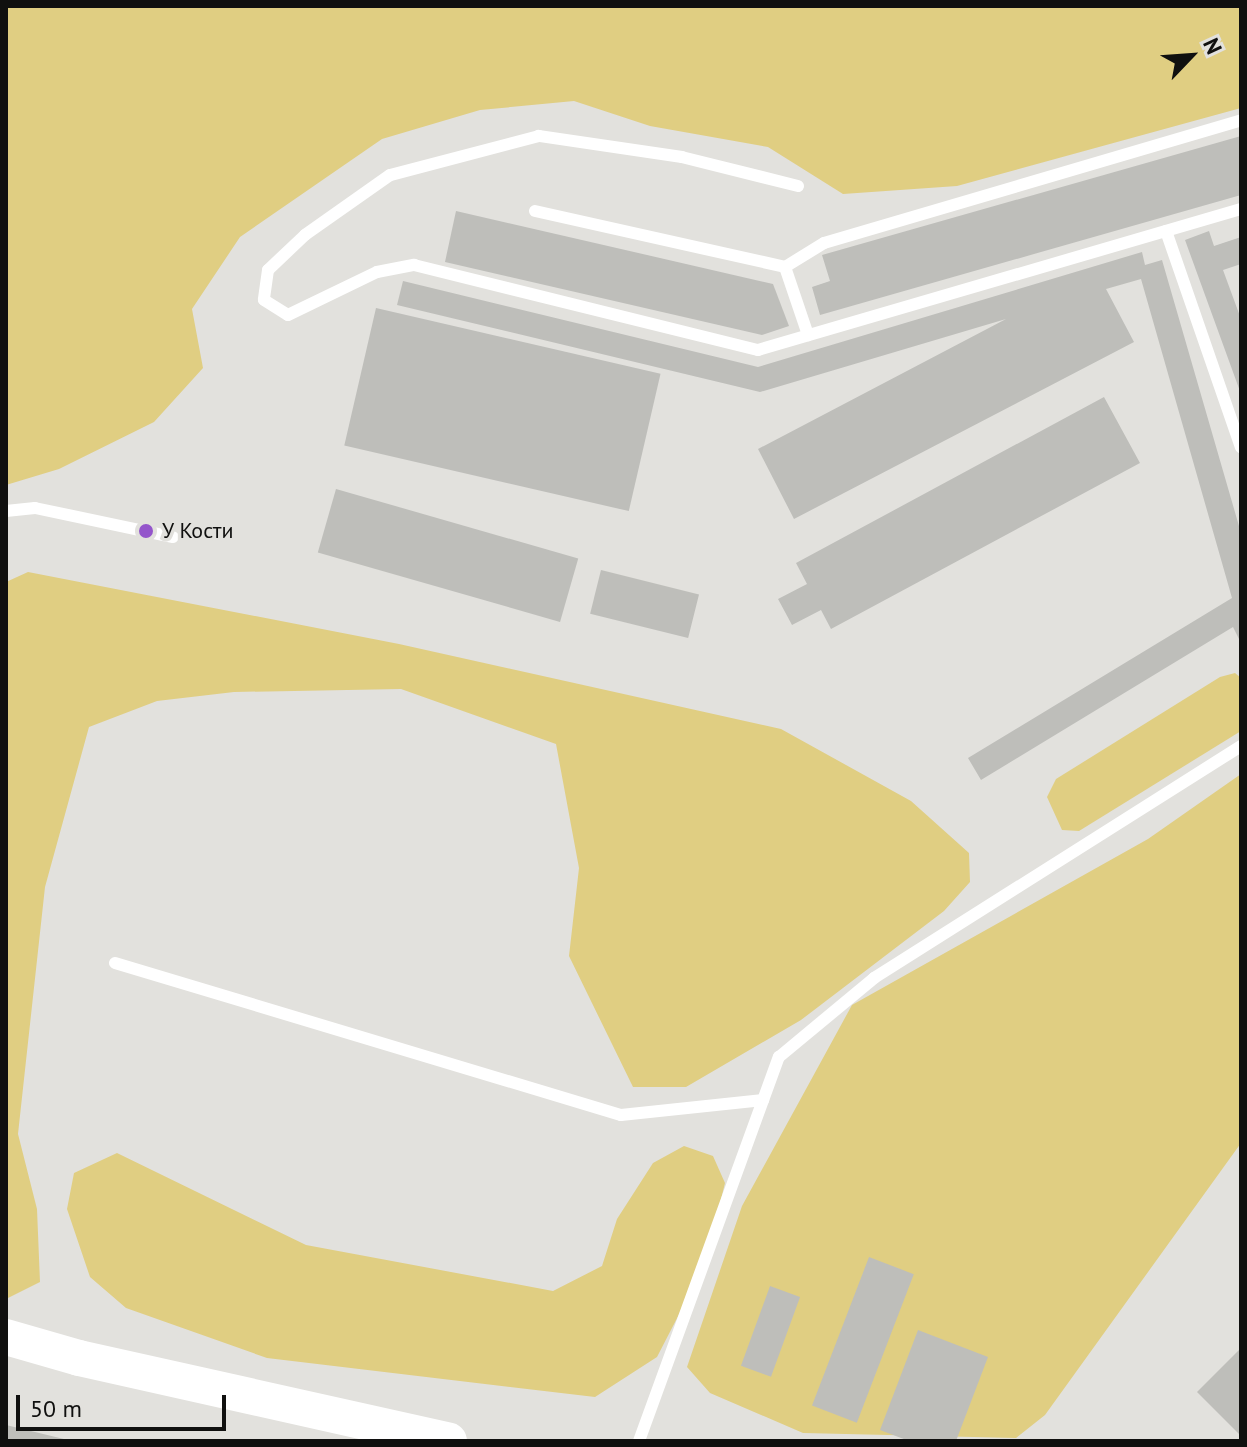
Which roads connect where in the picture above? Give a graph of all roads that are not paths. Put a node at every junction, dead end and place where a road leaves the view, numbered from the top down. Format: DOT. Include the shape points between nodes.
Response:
graph roads {
  1 [pos="1241,120"];
  2 [pos="798,186"];
  3 [pos="1241,209"];
  4 [pos="535,211"];
  5 [pos="1166,231"];
  6 [pos="785,267"];
  7 [pos="808,335"];
  8 [pos="1241,447"];
  9 [pos="6,511"];
  10 [pos="173,537"];
  11 [pos="1241,746"];
  12 [pos="115,963"];
  13 [pos="763,1100"];
  14 [pos="6,1337"];
  15 [pos="449,1441"];
  16 [pos="639,1441"];
  1 -- 6 [label="lane" via="824,243"];
  2 -- 7 [label="lane" via="682,157 539,136 390,175 305,235 268,270 264,300 288,315 377,272 414,265 758,350"];
  3 -- 5 [label="lane"];
  4 -- 6 [label="lane"];
  5 -- 7 [label="lane"];
  5 -- 8 [label="lane"];
  6 -- 7 [label="lane"];
  9 -- 10 [label="lane" via="35,508"];
  11 -- 13 [label="lane" via="874,978 779,1057"];
  12 -- 13 [label="lane" via="621,1115"];
  13 -- 16 [label="lane"];
  14 -- 15 [label="street"];
}
